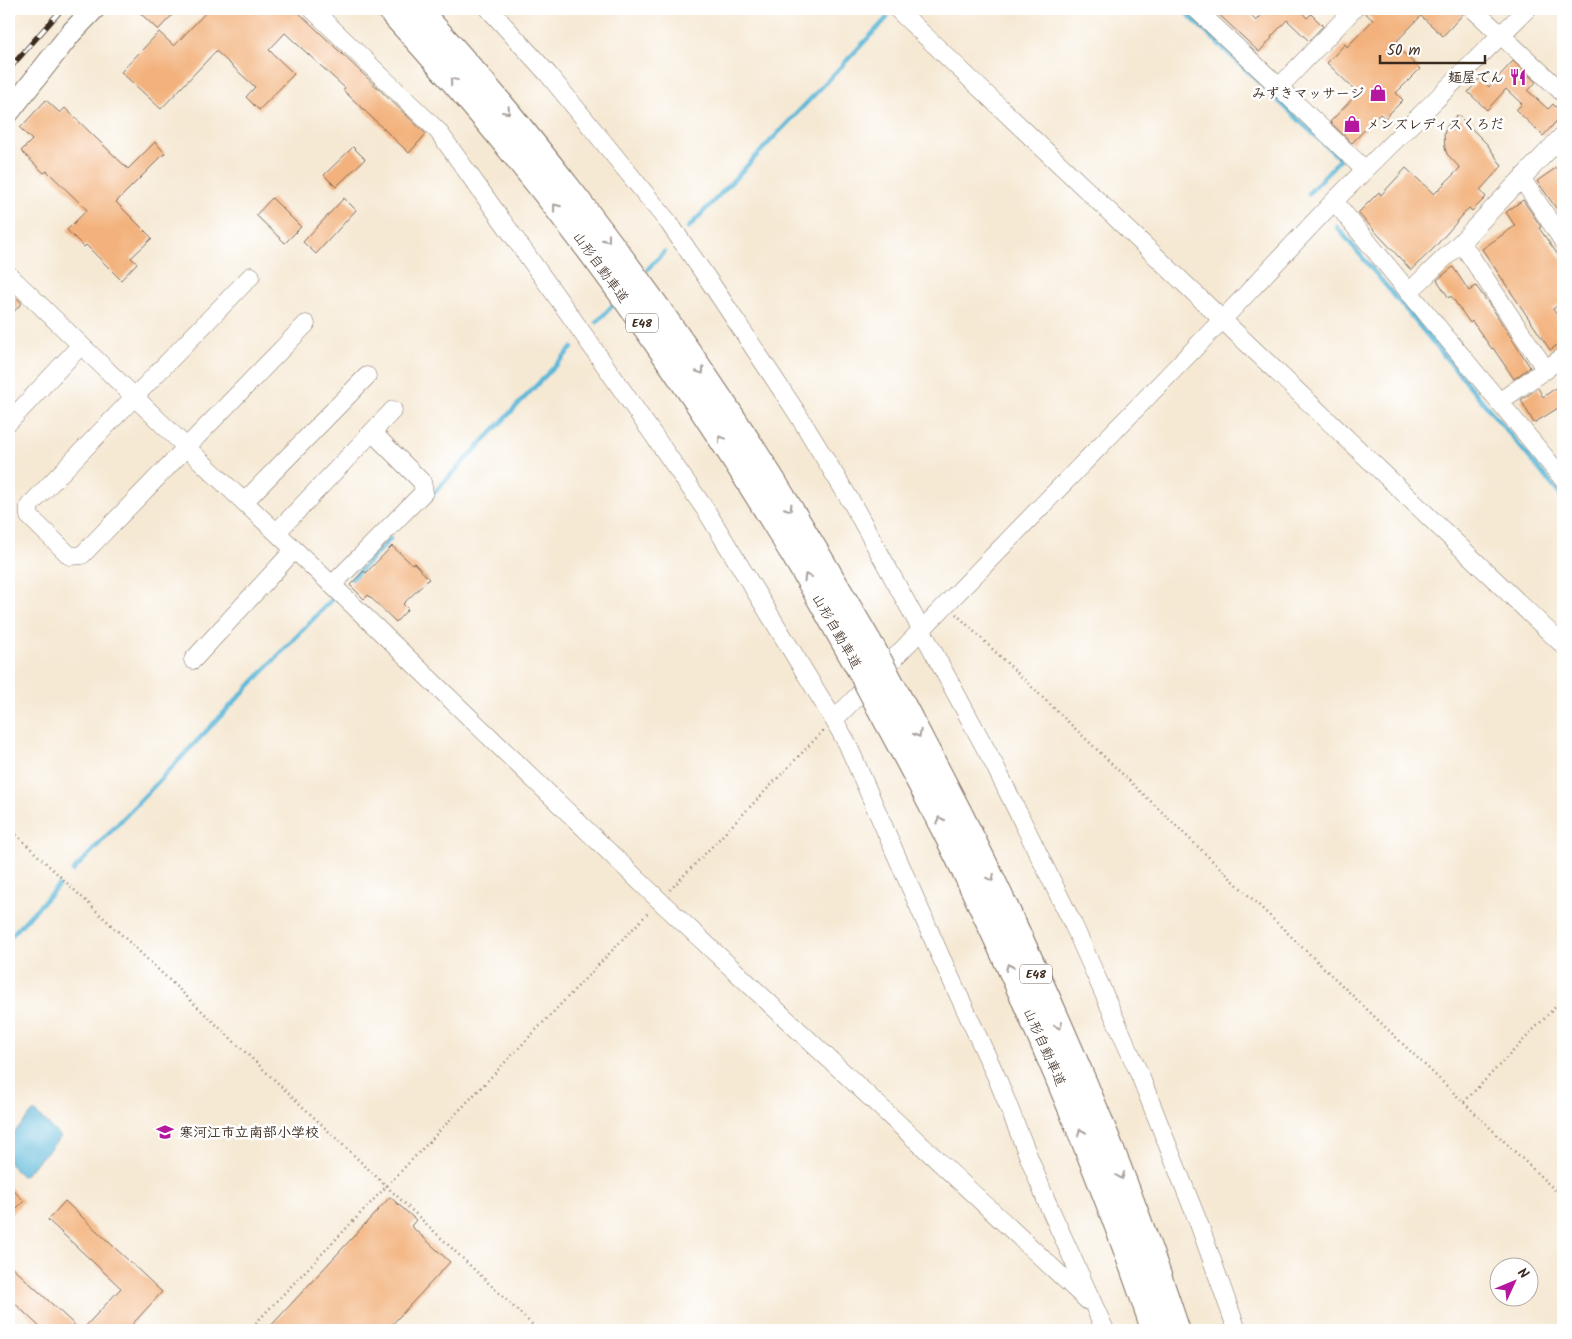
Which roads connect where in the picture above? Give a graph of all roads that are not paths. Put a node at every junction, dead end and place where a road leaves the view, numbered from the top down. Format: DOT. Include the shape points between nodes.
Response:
graph roads {
  1 [pos="94,9"];
  2 [pos="312,9"];
  3 [pos="389,9"];
  4 [pos="417,9"];
  5 [pos="489,9"];
  6 [pos="897,9"];
  7 [pos="1196,9"];
  8 [pos="1473,9"];
  9 [pos="1526,9"];
  10 [pos="1345,12"];
  11 [pos="1500,34"];
  12 [pos="1279,87"];
  13 [pos="1563,93"];
  14 [pos="9,112"];
  15 [pos="1563,135"];
  16 [pos="1365,170"];
  17 [pos="1522,179"];
  18 [pos="1334,201"];
  19 [pos="1563,241"];
  20 [pos="1461,242"];
  21 [pos="9,275"];
  22 [pos="251,276"];
  23 [pos="1409,292"];
  24 [pos="1222,319"];
  25 [pos="306,324"];
  26 [pos="81,345"];
  27 [pos="1563,357"];
  28 [pos="1546,370"];
  29 [pos="367,376"];
  30 [pos="134,397"];
  31 [pos="1499,402"];
  32 [pos="393,410"];
  33 [pos="9,422"];
  34 [pos="372,432"];
  35 [pos="187,448"];
  36 [pos="1563,479"];
  37 [pos="244,502"];
  38 [pos="277,532"];
  39 [pos="294,550"];
  40 [pos="332,585"];
  41 [pos="922,629"];
  42 [pos="1563,645"];
  43 [pos="865,657"];
  44 [pos="193,660"];
  45 [pos="834,720"];
  46 [pos="1094,1307"];
  47 [pos="1163,1321"];
  48 [pos="1105,1330"];
  49 [pos="1237,1330"];
  1 -- 14 [label="main road" via="71,32"];
  2 -- 45 [label="street" via="438,131 707,512"];
  43 -- 3 [label="highway, 山形自動車道 / E48, one-way" via="793,553 728,449 599,262 506,143"];
  4 -- 43 [label="highway, 山形自動車道 / E48, one-way" via="523,130 675,331 809,539"];
  5 -- 41 [label="street" via="548,74 669,223 709,280 852,503"];
  6 -- 24 [label="street"];
  7 -- 12 [label="street"];
  8 -- 11 [label="street"];
  9 -- 11 [label="street"];
  10 -- 12 [label="street"];
  11 -- 13 [label="street"];
  11 -- 16 [label="street"];
  12 -- 16 [label="street"];
  15 -- 17 [label="street"];
  16 -- 18 [label="street"];
  17 -- 19 [label="street"];
  17 -- 20 [label="street"];
  18 -- 23 [label="street"];
  18 -- 24 [label="street"];
  20 -- 23 [label="street"];
  20 -- 28 [label="street"];
  21 -- 26 [label="street"];
  22 -- 30 [label="street"];
  23 -- 31 [label="street"];
  24 -- 41 [label="street"];
  24 -- 42 [label="street"];
  25 -- 35 [label="street"];
  26 -- 30 [label="street"];
  26 -- 33 [label="street"];
  27 -- 28 [label="street"];
  28 -- 31 [label="street"];
  29 -- 37 [label="street"];
  30 -- 35 [label="street"];
  30 -- 35 [label="street" via="29,506 29,516 70,556 82,556"];
  31 -- 36 [label="street"];
  32 -- 34 [label="street"];
  34 -- 38 [label="street"];
  34 -- 40 [label="street" via="422,482 424,492"];
  35 -- 37 [label="street"];
  37 -- 38 [label="street"];
  38 -- 39 [label="street"];
  39 -- 40 [label="street"];
  39 -- 44 [label="street"];
  40 -- 46 [label="street" via="660,901"];
  41 -- 45 [label="street"];
  41 -- 49 [label="street" via="1073,924 1146,1091"];
  43 -- 47 [label="highway, 山形自動車道 / E48, bridge" via="887,698 1095,1166 1146,1271"];
  45 -- 46 [label="street" via="847,742 997,1078"];
  46 -- 48 [label="street"];
}
